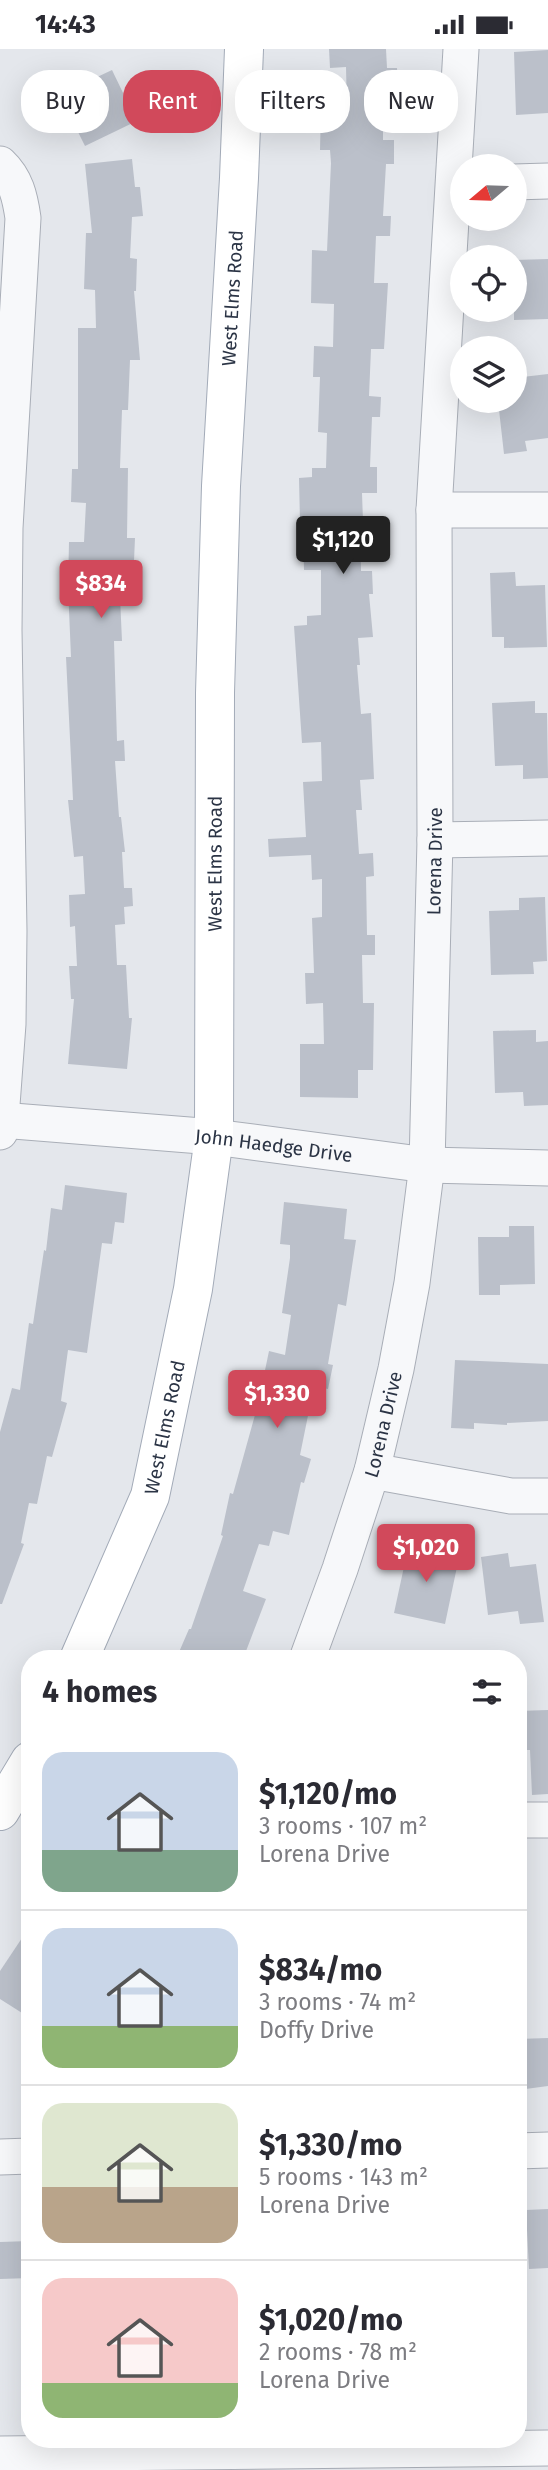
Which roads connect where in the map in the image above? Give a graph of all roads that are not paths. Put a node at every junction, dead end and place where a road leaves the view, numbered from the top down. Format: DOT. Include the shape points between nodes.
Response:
graph roads {
  1 [pos="244,49"];
  2 [pos="461,49"];
  3 [pos="459,154"];
  4 [pos="0,164"];
  5 [pos="527,181"];
  6 [pos="548,181"];
  7 [pos="454,231"];
  8 [pos="434,510"];
  9 [pos="548,510"];
  10 [pos="3,781"];
  11 [pos="548,838"];
  12 [pos="435,840"];
  13 [pos="1,1124"];
  14 [pos="214,1137"];
  15 [pos="428,1165"];
  16 [pos="548,1168"];
  17 [pos="372,1471"];
  18 [pos="548,1496"];
  19 [pos="83,1650"];
  20 [pos="310,1650"];
  21 [pos="21,1776"];
  22 [pos="0,1811"];
  23 [pos="527,1820"];
  24 [pos="548,1820"];
  25 [pos="548,2150"];
  26 [pos="527,2151"];
  27 [pos="21,2156"];
  28 [pos="0,2157"];
  29 [pos="548,2448"];
  30 [pos="22,2459"];
  31 [pos="103,2461"];
  1 -- 14 [label="main road, West Elms Road" via="216,665"];
  2 -- 3 [label="street, Lorena Drive"];
  4 -- 10 [label="street" via="10,173 20,196 23,218 5,528"];
  5 -- 6 [label="street"];
  7 -- 8 [label="street, Lorena Drive"];
  8 -- 9 [label="street"];
  8 -- 12 [label="street, Lorena Drive"];
  10 -- 13 [label="street" via="9,931"];
  11 -- 12 [label="street"];
  12 -- 15 [label="street, Lorena Drive"];
  13 -- 14 [label="street, John Haedge Drive"];
  14 -- 15 [label="street, John Haedge Drive"];
  14 -- 19 [label="main road, West Elms Road" via="193,1289 150,1496"];
  15 -- 16 [label="street, John Haedge Drive"];
  15 -- 17 [label="street, Lorena Drive" via="412,1283"];
  17 -- 18 [label="street" via="511,1496"];
  17 -- 20 [label="street, Lorena Drive"];
  21 -- 22 [label="main road"];
  23 -- 24 [label="street"];
  25 -- 26 [label="street"];
  27 -- 28 [label="street"];
  29 -- 31 [label="street"];
  30 -- 31 [label="street"];
}
